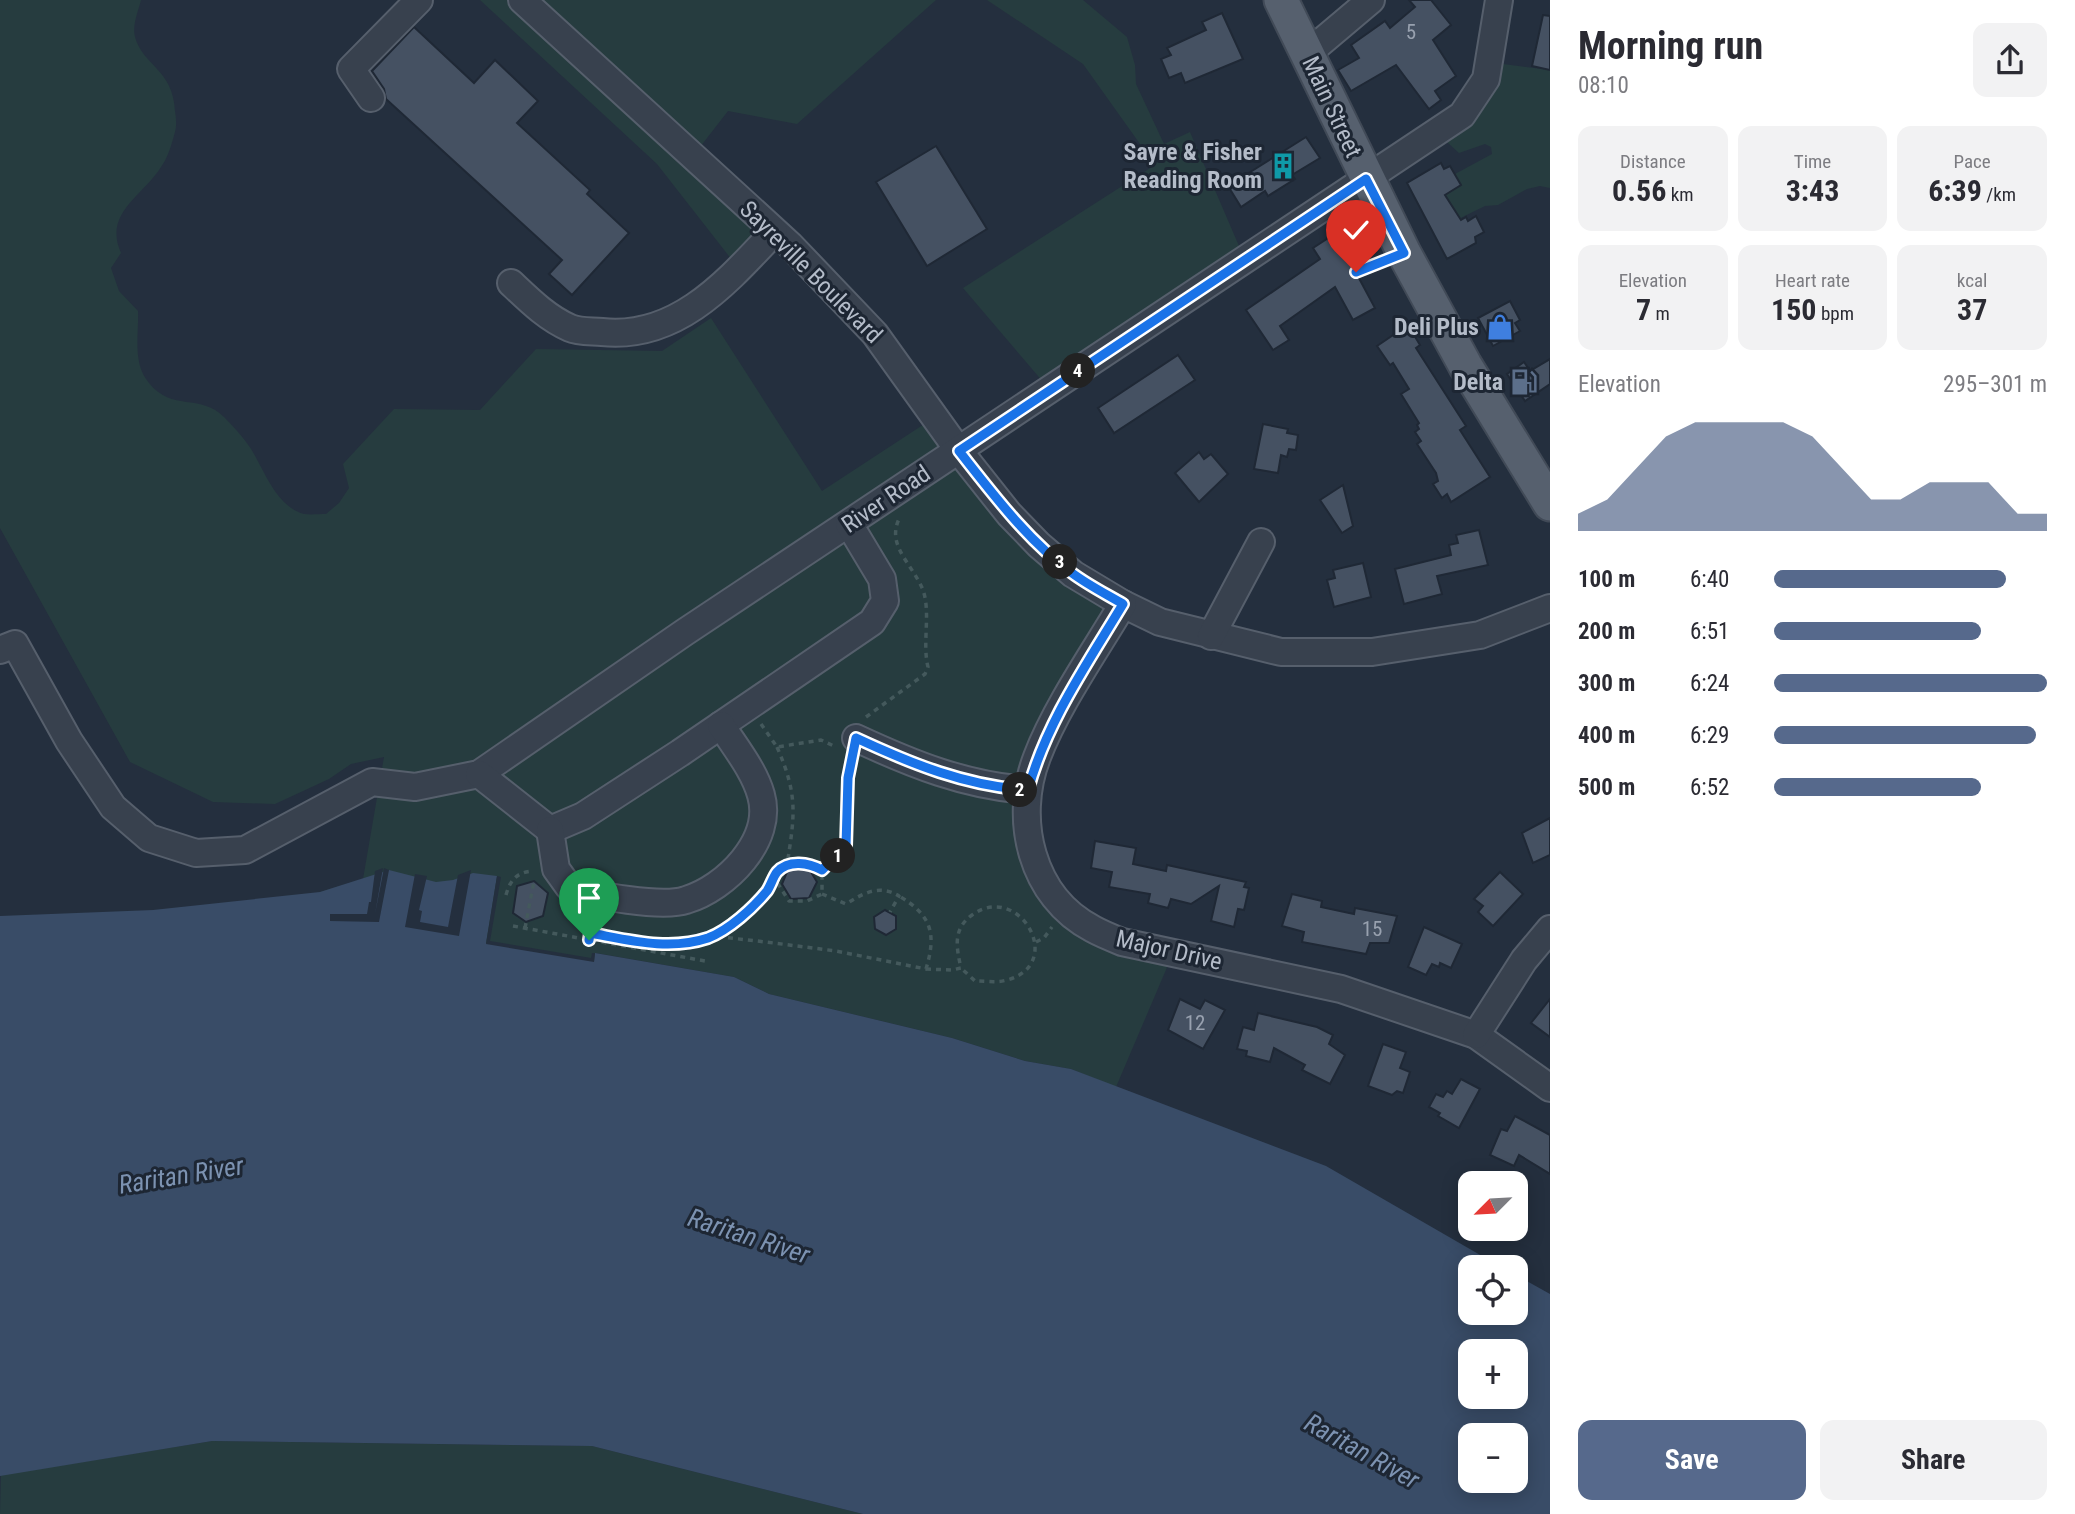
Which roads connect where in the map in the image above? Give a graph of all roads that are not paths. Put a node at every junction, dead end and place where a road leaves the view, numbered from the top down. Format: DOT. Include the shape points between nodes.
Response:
graph roads {
  1 [pos="419,0"];
  2 [pos="522,0"];
  3 [pos="1281,0"];
  4 [pos="1371,0"];
  5 [pos="1499,0"];
  6 [pos="1307,54"];
  7 [pos="371,98"];
  8 [pos="1366,179"];
  9 [pos="774,232"];
  10 [pos="511,283"];
  11 [pos="959,451"];
  12 [pos="1550,504"];
  13 [pos="849,524"];
  14 [pos="1261,542"];
  15 [pos="1123,604"];
  16 [pos="1550,608"];
  17 [pos="1211,636"];
  18 [pos="0,650"];
  19 [pos="721,725"];
  20 [pos="853,746"];
  21 [pos="479,774"];
  22 [pos="1028,790"];
  23 [pos="550,830"];
  24 [pos="1550,929"];
  25 [pos="1476,1035"];
  26 [pos="1550,1088"];
  1 -- 7 [label="street" via="351,69"];
  2 -- 9 [label="street, Sayreville Boulevard"];
  3 -- 6 [label="main road, Main Street"];
  4 -- 6 [label="street"];
  5 -- 8 [label="street, River Road" via="1486,79 1462,115"];
  6 -- 8 [label="main road, Main Street"];
  8 -- 11 [label="street, River Road"];
  8 -- 12 [label="main road, Main Street" via="1465,365"];
  9 -- 10 [label="street" via="739,269 683,316 661,327 621,334 572,330 539,309"];
  9 -- 11 [label="street, Sayreville Boulevard" via="875,334"];
  11 -- 13 [label="street, River Road"];
  11 -- 15 [label="street, Sayreville Boulevard" via="1039,545 1073,574"];
  13 -- 19 [label="street" via="882,579 885,601 872,622"];
  13 -- 21 [label="street, River Road"];
  14 -- 17 [label="street"];
  15 -- 17 [label="street, Sayreville Boulevard" via="1160,622"];
  15 -- 22 [label="street, Major Drive" via="1041,749"];
  16 -- 17 [label="street, Sayreville Boulevard" via="1480,635 1372,652 1281,652"];
  18 -- 21 [label="street" via="15,644 69,741 113,807 149,838 196,853 245,850 372,782 415,787"];
  19 -- 23 [label="street" via="583,816"];
  19 -- 23 [label="street" via="762,797 761,822 753,847 712,887 686,900 662,904 569,887 556,869"];
  20 -- 22 [label="street" via="953,778"];
  21 -- 23 [label="street"];
  22 -- 25 [label="street, Major Drive" via="1028,839 1035,863 1065,908 1091,928 1122,942 1342,989"];
  24 -- 25 [label="street" via="1524,960"];
  25 -- 26 [label="street, Major Drive"];
}
